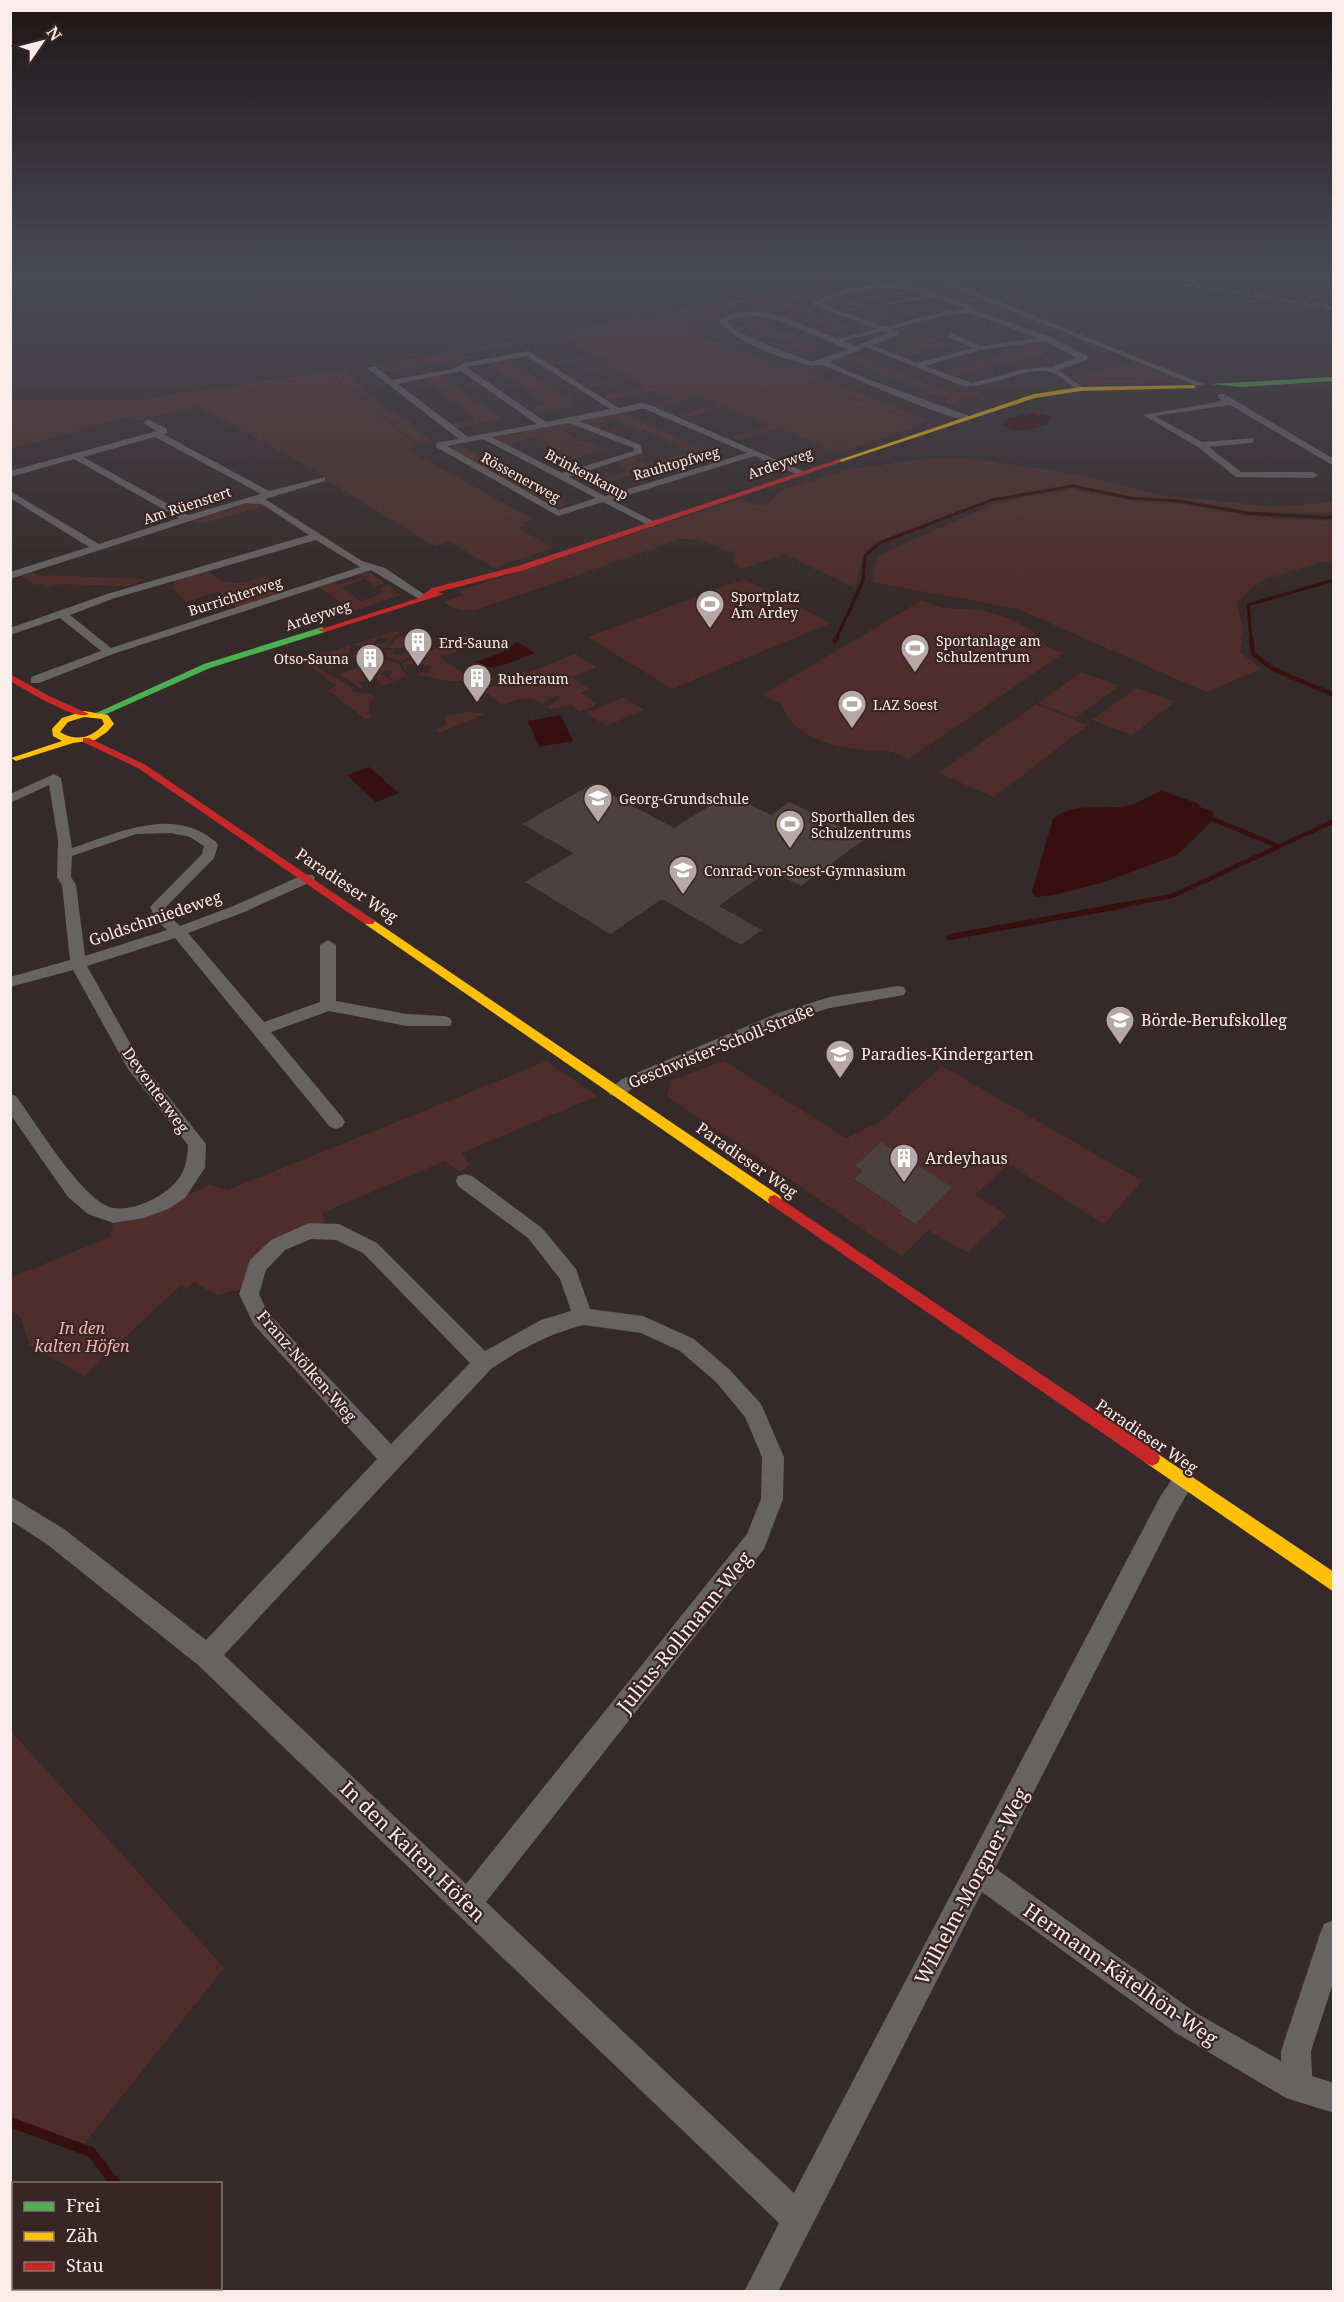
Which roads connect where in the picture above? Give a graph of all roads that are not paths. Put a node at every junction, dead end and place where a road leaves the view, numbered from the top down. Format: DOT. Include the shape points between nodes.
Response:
graph roads {
  1 [pos="391,383"];
  2 [pos="484,383"];
  3 [pos="576,383"];
  4 [pos="872,383"];
  5 [pos="965,383"];
  6 [pos="981,383"];
  7 [pos="1073,383"];
  8 [pos="1196,383"];
  9 [pos="1275,383"];
  10 [pos="1207,388"];
  11 [pos="1081,389"];
  12 [pos="1230,402"];
  13 [pos="617,410"];
  14 [pos="966,418"];
  15 [pos="568,419"];
  16 [pos="148,422"];
  17 [pos="543,424"];
  18 [pos="156,434"];
  19 [pos="485,436"];
  20 [pos="465,439"];
  21 [pos="1250,440"];
  22 [pos="1201,445"];
  23 [pos="755,453"];
  24 [pos="75,456"];
  25 [pos="1334,463"];
  26 [pos="802,473"];
  27 [pos="10,474"];
  28 [pos="1313,475"];
  29 [pos="562,476"];
  30 [pos="321,479"];
  31 [pos="10,494"];
  32 [pos="268,494"];
  33 [pos="256,499"];
  34 [pos="604,499"];
  35 [pos="187,519"];
  36 [pos="652,524"];
  37 [pos="318,536"];
  38 [pos="98,548"];
  39 [pos="370,567"];
  40 [pos="10,576"];
  41 [pos="423,597"];
  42 [pos="62,614"];
  43 [pos="10,632"];
  44 [pos="109,652"];
  45 [pos="10,677"];
  46 [pos="32,684"];
  47 [pos="84,714"];
  48 [pos="105,721"];
  49 [pos="58,727"];
  50 [pos="86,740"];
  51 [pos="71,741"];
  52 [pos="13,759"];
  53 [pos="141,766"];
  54 [pos="10,799"];
  55 [pos="65,854"];
  56 [pos="308,878"];
  57 [pos="177,931"];
  58 [pos="328,945"];
  59 [pos="78,964"];
  60 [pos="10,982"];
  61 [pos="898,991"];
  62 [pos="328,1005"];
  63 [pos="444,1022"];
  64 [pos="259,1030"];
  65 [pos="616,1091"];
  66 [pos="10,1101"];
  67 [pos="336,1122"];
  68 [pos="465,1181"];
  69 [pos="583,1316"];
  70 [pos="484,1363"];
  71 [pos="391,1459"];
  72 [pos="1184,1480"];
  73 [pos="10,1507"];
  74 [pos="1334,1583"];
  75 [pos="207,1656"];
  76 [pos="979,1873"];
  77 [pos="468,1903"];
  78 [pos="1334,1934"];
  79 [pos="1297,2087"];
  80 [pos="1334,2098"];
  81 [pos="797,2218"];
  82 [pos="760,2292"];
  1 -- 20 [label="street"];
  2 -- 17 [label="street"];
  3 -- 13 [label="street"];
  4 -- 14 [label="street"];
  5 -- 6 [label="street"];
  7 -- 11 [label="street"];
  8 -- 10 [label="street"];
  9 -- 10 [label="main road, Ardeyweg"];
  10 -- 11 [label="main road, Ardeyweg"];
  10 -- 12 [label="street"];
  11 -- 14 [label="main road, Ardeyweg" via="1034,396"];
  12 -- 22 [label="street" via="1147,415"];
  12 -- 25 [label="street"];
  13 -- 15 [label="street, Brinkenkamp"];
  13 -- 23 [label="street, Brinkenkamp" via="647,407"];
  14 -- 26 [label="main road, Ardeyweg"];
  15 -- 17 [label="street, Brinkenkamp"];
  15 -- 29 [label="street" via="638,447 638,453"];
  16 -- 18 [label="street" via="164,431"];
  17 -- 19 [label="street, Brinkenkamp"];
  18 -- 24 [label="street"];
  18 -- 32 [label="street"];
  19 -- 20 [label="street, Rössenerweg"];
  19 -- 29 [label="street, Brinkenkamp"];
  20 -- 34 [label="street, Rössenerweg" via="439,445 558,513"];
  21 -- 22 [label="street"];
  22 -- 28 [label="street" via="1239,475"];
  23 -- 26 [label="street, Brinkenkamp"];
  23 -- 34 [label="street, Rauhtopfweg"];
  24 -- 27 [label="street"];
  24 -- 35 [label="street"];
  26 -- 36 [label="main road, Ardeyweg"];
  29 -- 34 [label="street, Brinkenkamp"];
  30 -- 32 [label="street"];
  31 -- 38 [label="street"];
  32 -- 33 [label="street"];
  33 -- 35 [label="street, Am Rüenstert"];
  33 -- 37 [label="street, Am Rüenstert"];
  34 -- 36 [label="street, Brinkenkamp"];
  35 -- 38 [label="street, Am Rüenstert"];
  36 -- 41 [label="main road, Ardeyweg"];
  37 -- 39 [label="street, Am Rüenstert"];
  37 -- 42 [label="street, Burrichterweg"];
  38 -- 40 [label="street, Am Rüenstert"];
  39 -- 41 [label="street, Am Rüenstert"];
  39 -- 44 [label="street, Burrichterweg"];
  41 -- 48 [label="main road, Ardeyweg" via="207,666"];
  42 -- 43 [label="street, Burrichterweg"];
  42 -- 44 [label="street"];
  44 -- 46 [label="street, Burrichterweg"];
  45 -- 46 [label="main road"];
  46 -- 47 [label="main road" via="67,709"];
  46 -- 49 [label="main road"];
  47 -- 48 [label="main road"];
  47 -- 49 [label="main road"];
  48 -- 50 [label="main road, Paradieser Weg"];
  48 -- 53 [label="main road, Paradieser Weg" via="112,737"];
  49 -- 51 [label="main road" via="59,737"];
  49 -- 52 [label="main road"];
  50 -- 51 [label="main road, Paradieser Weg"];
  50 -- 53 [label="main road, Paradieser Weg"];
  51 -- 52 [label="main road, Paradieser Weg"];
  53 -- 56 [label="main road, Paradieser Weg"];
  54 -- 55 [label="street, Deventerweg" via="54,778"];
  55 -- 57 [label="street" via="139,829 186,829 201,836 211,845 209,855 157,907 161,917"];
  55 -- 59 [label="street, Deventerweg" via="64,877 69,885"];
  56 -- 57 [label="street, Goldschmiedeweg"];
  56 -- 65 [label="main road, Paradieser Weg"];
  57 -- 59 [label="street, Goldschmiedeweg"];
  57 -- 64 [label="street"];
  58 -- 62 [label="street"];
  59 -- 60 [label="street, Goldschmiedeweg"];
  59 -- 66 [label="street, Deventerweg" via="134,1065 197,1144 196,1168 178,1193 161,1204 113,1216 96,1209 75,1191"];
  61 -- 65 [label="street, Geschwister-Scholl-Straße" via="807,1009 734,1037"];
  62 -- 63 [label="street" via="406,1020"];
  62 -- 64 [label="street"];
  64 -- 67 [label="street"];
  65 -- 72 [label="main road, Paradieser Weg"];
  68 -- 69 [label="street" via="535,1233 569,1275"];
  69 -- 70 [label="street, Julius-Rollmann-Weg" via="548,1326"];
  69 -- 77 [label="street, Julius-Rollmann-Weg" via="643,1324 687,1345 723,1376 753,1411 773,1457 772,1499 756,1541 746,1555"];
  70 -- 71 [label="street, Julius-Rollmann-Weg"];
  70 -- 71 [label="street, Franz-Nölken-Weg" via="370,1248 339,1232 309,1231 278,1245 256,1266 249,1294 261,1319"];
  71 -- 75 [label="street, Julius-Rollmann-Weg"];
  72 -- 74 [label="main road, Paradieser Weg"];
  72 -- 76 [label="street, Wilhelm-Morgner-Weg"];
  73 -- 75 [label="street, In den Kalten Höfen" via="56,1537"];
  75 -- 77 [label="street, In den Kalten Höfen"];
  76 -- 79 [label="street, Hermann-Kätelhön-Weg" via="1186,2023"];
  76 -- 81 [label="street, Wilhelm-Morgner-Weg"];
  77 -- 81 [label="street, In den Kalten Höfen"];
  78 -- 79 [label="street" via="1296,2051"];
  79 -- 80 [label="street, Hermann-Kätelhön-Weg"];
  81 -- 82 [label="street, Wilhelm-Morgner-Weg"];
}
